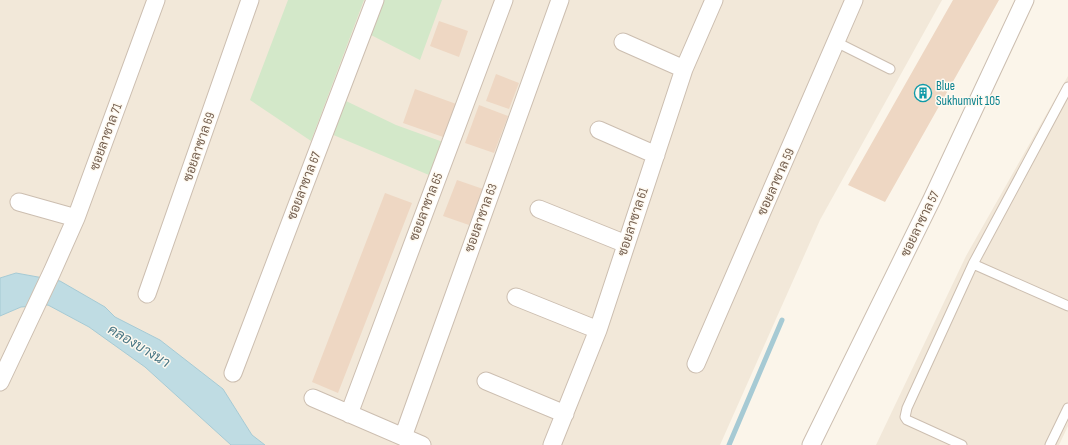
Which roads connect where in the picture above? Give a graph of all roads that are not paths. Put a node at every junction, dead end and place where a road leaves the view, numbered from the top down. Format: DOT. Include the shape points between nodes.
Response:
graph roads {
  1 [pos="156,0"];
  2 [pos="250,0"];
  3 [pos="375,0"];
  4 [pos="504,0"];
  5 [pos="560,0"];
  6 [pos="714,0"];
  7 [pos="854,0"];
  8 [pos="1025,0"];
  9 [pos="623,42"];
  10 [pos="836,42"];
  11 [pos="684,69"];
  12 [pos="890,69"];
  13 [pos="1068,87"];
  14 [pos="599,130"];
  15 [pos="656,155"];
  16 [pos="19,202"];
  17 [pos="539,209"];
  18 [pos="76,218"];
  19 [pos="626,244"];
  20 [pos="973,264"];
  21 [pos="147,294"];
  22 [pos="516,297"];
  23 [pos="1068,306"];
  24 [pos="598,330"];
  25 [pos="696,364"];
  26 [pos="233,373"];
  27 [pos="486,381"];
  28 [pos="0,382"];
  29 [pos="313,398"];
  30 [pos="1068,408"];
  31 [pos="349,414"];
  32 [pos="565,414"];
  33 [pos="403,437"];
  34 [pos="422,445"];
  35 [pos="552,445"];
  36 [pos="811,445"];
  37 [pos="962,445"];
  38 [pos="1050,445"];
  1 -- 18 [label="street, ซอยลาซาล 71"];
  2 -- 21 [label="street, ซอยลาซาล 69"];
  3 -- 26 [label="street, ซอยลาซาล 67"];
  4 -- 31 [label="street, ซอยลาซาล 65"];
  5 -- 33 [label="street, ซอยลาซาล 63"];
  6 -- 11 [label="street, ซอยลาซาล 61"];
  7 -- 10 [label="street, ซอยลาซาล 59"];
  8 -- 36 [label="street, ซอยลาซาล 57" via="932,199"];
  9 -- 11 [label="street"];
  10 -- 12 [label="lane"];
  10 -- 25 [label="street, ซอยลาซาล 59"];
  11 -- 15 [label="street, ซอยลาซาล 61"];
  13 -- 20 [label="lane"];
  14 -- 15 [label="street"];
  15 -- 19 [label="street, ซอยลาซาล 61"];
  16 -- 18 [label="street"];
  17 -- 19 [label="street"];
  18 -- 28 [label="street, ซอยลาซาล 71"];
  19 -- 24 [label="street, ซอยลาซาล 61"];
  20 -- 23 [label="lane"];
  20 -- 37 [label="lane" via="905,413 907,420 912,423"];
  22 -- 24 [label="street"];
  24 -- 32 [label="street, ซอยลาซาล 61"];
  27 -- 32 [label="street"];
  29 -- 31 [label="street"];
  30 -- 38 [label="lane"];
  31 -- 33 [label="street"];
  32 -- 35 [label="street, ซอยลาซาล 61"];
  33 -- 34 [label="street"];
}
